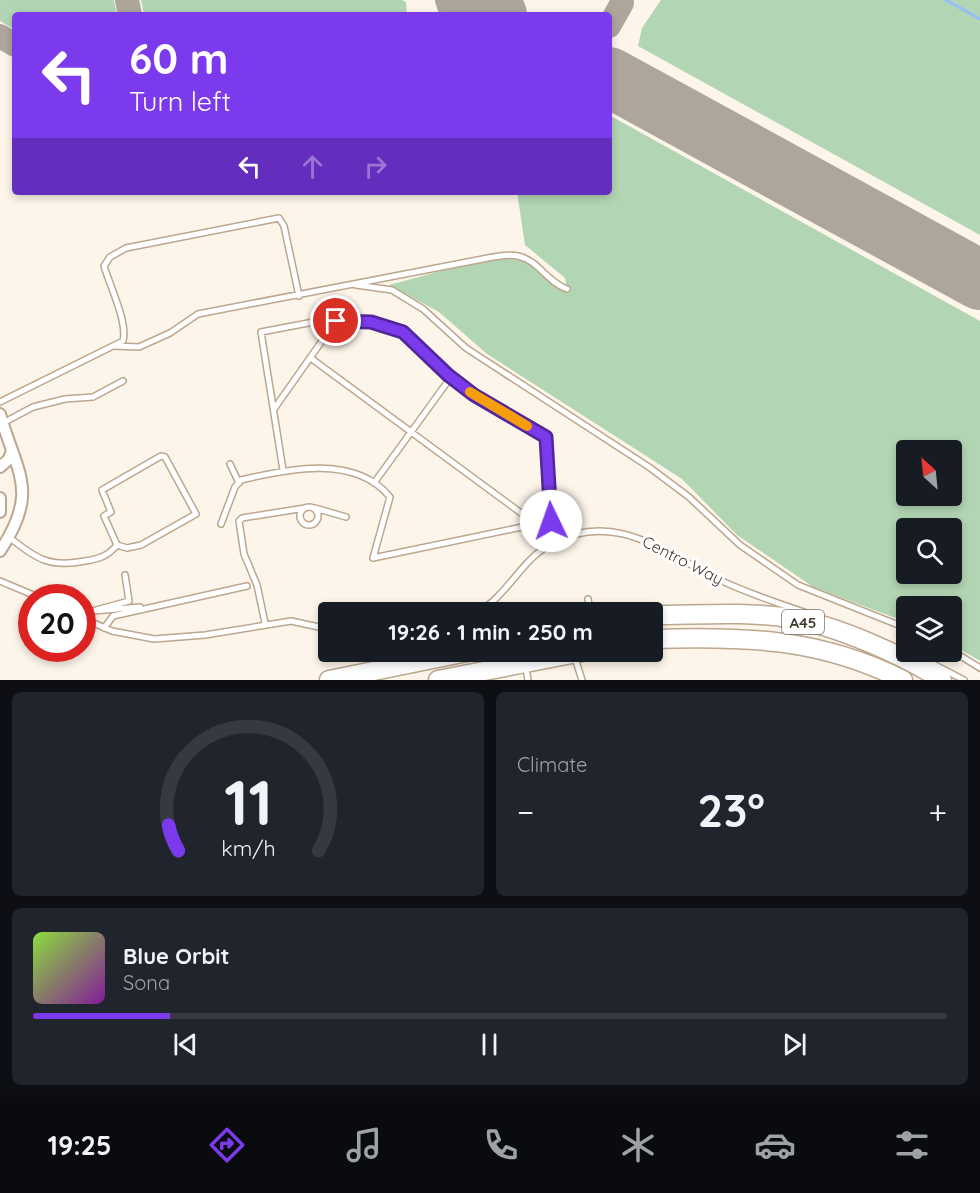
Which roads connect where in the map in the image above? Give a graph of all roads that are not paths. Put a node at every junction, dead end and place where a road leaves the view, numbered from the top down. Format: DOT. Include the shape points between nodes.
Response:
graph roads {
  1 [pos="356,285"];
  2 [pos="567,288"];
  3 [pos="299,296"];
  4 [pos="336,321"];
  5 [pos="112,346"];
  6 [pos="312,359"];
  7 [pos="451,377"];
  8 [pos="123,381"];
  9 [pos="0,402"];
  10 [pos="274,409"];
  11 [pos="1,420"];
  12 [pos="411,432"];
  13 [pos="12,450"];
  14 [pos="230,464"];
  15 [pos="0,467"];
  16 [pos="283,470"];
  17 [pos="239,483"];
  18 [pos="374,483"];
  19 [pos="0,498"];
  20 [pos="305,508"];
  21 [pos="314,508"];
  22 [pos="0,512"];
  23 [pos="346,517"];
  24 [pos="221,524"];
  25 [pos="536,524"];
  26 [pos="9,537"];
  27 [pos="117,545"];
  28 [pos="0,551"];
  29 [pos="125,575"];
  30 [pos="0,581"];
  31 [pos="248,586"];
  32 [pos="18,589"];
  33 [pos="588,599"];
  34 [pos="493,602"];
  35 [pos="588,602"];
  36 [pos="152,606"];
  37 [pos="96,611"];
  38 [pos="96,612"];
  39 [pos="663,615"];
  40 [pos="265,623"];
  41 [pos="96,624"];
  42 [pos="896,624"];
  43 [pos="318,627"];
  44 [pos="104,628"];
  45 [pos="864,632"];
  46 [pos="663,639"];
  47 [pos="962,657"];
  48 [pos="418,662"];
  49 [pos="553,662"];
  50 [pos="581,662"];
  51 [pos="929,662"];
  52 [pos="980,668"];
  53 [pos="526,672"];
  54 [pos="329,680"];
  55 [pos="438,680"];
  56 [pos="582,680"];
  57 [pos="903,680"];
  58 [pos="942,680"];
  59 [pos="964,680"];
  1 -- 2 [label="lane" via="493,256 517,255 531,261 555,285"];
  1 -- 3 [label="lane"];
  1 -- 42 [label="lane" via="392,290 423,309 466,348 649,467 689,497 740,545 798,585"];
  3 -- 5 [label="lane" via="198,314 139,347"];
  3 -- 5 [label="lane" via="279,218 126,248 110,256 104,266 126,329 123,341"];
  4 -- 6 [label="lane"];
  4 -- 7 [label="lane" via="371,322 403,332"];
  4 -- 10 [label="lane" via="261,332"];
  5 -- 9 [label="lane"];
  6 -- 10 [label="lane"];
  6 -- 12 [label="lane"];
  7 -- 12 [label="lane"];
  7 -- 25 [label="lane" via="546,437 551,521"];
  8 -- 11 [label="lane" via="93,397 65,399"];
  10 -- 16 [label="lane"];
  11 -- 13 [label="street"];
  12 -- 18 [label="lane"];
  12 -- 25 [label="lane"];
  13 -- 15 [label="street"];
  13 -- 26 [label="street" via="21,475 23,497"];
  14 -- 17 [label="lane"];
  16 -- 17 [label="lane"];
  16 -- 18 [label="lane" via="335,470"];
  17 -- 24 [label="lane"];
  18 -- 25 [label="lane" via="390,497 374,558"];
  19 -- 22 [label="street"];
  20 -- 21 [label="lane"];
  20 -- 21 [label="lane" via="300,518 309,526 318,519"];
  20 -- 40 [label="lane" via="239,521 244,554 257,585"];
  21 -- 23 [label="lane"];
  26 -- 27 [label="lane" via="35,557 60,565 101,558"];
  26 -- 28 [label="street"];
  27 -- 27 [label="lane" via="104,516 111,512 102,490 165,457 196,514 141,545"];
  29 -- 37 [label="lane" via="129,601"];
  30 -- 32 [label="lane"];
  31 -- 36 [label="lane"];
  33 -- 35 [label="lane"];
  34 -- 45 [label="lane, Centro Way" via="533,557 550,545 585,532 605,531 636,536 723,581"];
  36 -- 38 [label="lane"];
  36 -- 44 [label="lane" via="113,616"];
  39 -- 58 [label="highway, A45" via="736,613 791,618 866,641"];
  40 -- 43 [label="lane" via="291,621"];
  40 -- 44 [label="lane" via="154,639"];
  41 -- 44 [label="lane"];
  46 -- 57 [label="highway, A45" via="714,637 793,643 833,652"];
  47 -- 52 [label="lane"];
  48 -- 54 [label="highway"];
  49 -- 53 [label="highway"];
  50 -- 56 [label="lane"];
  51 -- 59 [label="lane"];
  53 -- 55 [label="highway"];
}
